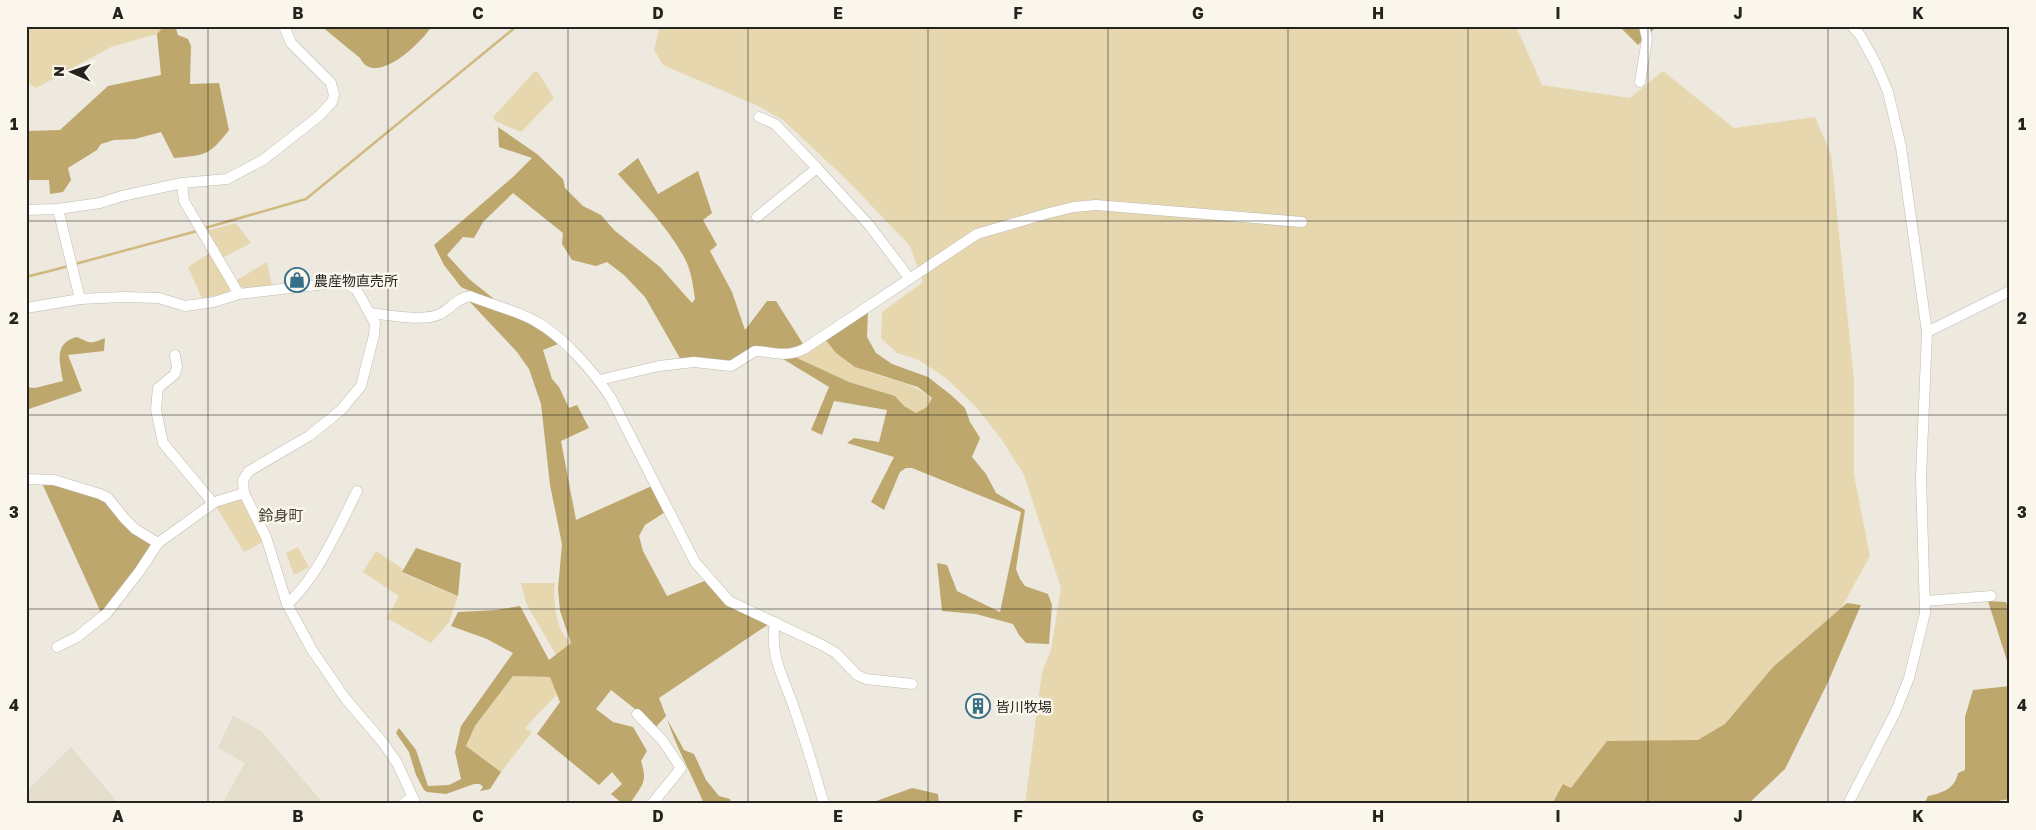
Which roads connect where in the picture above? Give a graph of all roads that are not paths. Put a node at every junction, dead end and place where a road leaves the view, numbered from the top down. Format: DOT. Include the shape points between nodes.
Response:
graph roads {
  1 [pos="284,26"];
  2 [pos="1644,26"];
  3 [pos="1852,26"];
  4 [pos="1640,82"];
  5 [pos="759,117"];
  6 [pos="817,168"];
  7 [pos="182,183"];
  8 [pos="58,209"];
  9 [pos="26,210"];
  10 [pos="757,217"];
  11 [pos="1302,222"];
  12 [pos="910,279"];
  13 [pos="2010,291"];
  14 [pos="239,294"];
  15 [pos="80,299"];
  16 [pos="26,308"];
  17 [pos="370,313"];
  18 [pos="1926,332"];
  19 [pos="175,355"];
  20 [pos="599,380"];
  21 [pos="26,479"];
  22 [pos="357,491"];
  23 [pos="244,493"];
  24 [pos="213,503"];
  25 [pos="158,543"];
  26 [pos="1990,596"];
  27 [pos="1925,601"];
  28 [pos="287,604"];
  29 [pos="775,622"];
  30 [pos="57,647"];
  31 [pos="912,684"];
  32 [pos="637,714"];
  33 [pos="661,793"];
  34 [pos="414,800"];
  35 [pos="403,804"];
  36 [pos="652,804"];
  37 [pos="665,804"];
  38 [pos="824,804"];
  39 [pos="1848,804"];
  1 -- 7 [label="street" via="291,43 331,83 334,89 332,102 263,160 227,179"];
  2 -- 4 [label="street" via="1646,39"];
  3 -- 18 [label="street" via="1876,64 1890,101 1901,148"];
  5 -- 6 [label="street" via="775,124"];
  6 -- 10 [label="street"];
  6 -- 12 [label="street" via="870,225"];
  7 -- 8 [label="street" via="100,203"];
  7 -- 14 [label="street" via="184,201"];
  8 -- 9 [label="street"];
  8 -- 15 [label="street"];
  11 -- 12 [label="street" via="1096,205 1074,207 977,234"];
  12 -- 20 [label="street" via="794,354 755,351 731,366 694,362"];
  13 -- 18 [label="street"];
  14 -- 15 [label="street" via="185,306 159,298"];
  14 -- 17 [label="street" via="343,282 356,289"];
  15 -- 16 [label="street"];
  17 -- 20 [label="street" via="430,318 457,300 470,296 535,321 566,345"];
  17 -- 23 [label="street" via="375,324 374,334 365,376 357,392 309,436 249,472 243,480"];
  18 -- 27 [label="street" via="1921,476"];
  19 -- 24 [label="street" via="176,374 158,388 156,410 163,443"];
  20 -- 29 [label="street" via="695,562 728,601"];
  21 -- 25 [label="street" via="54,480 100,494 108,498 135,529"];
  22 -- 28 [label="street" via="316,566"];
  23 -- 24 [label="street"];
  23 -- 28 [label="street" via="266,537"];
  24 -- 25 [label="street"];
  25 -- 30 [label="street" via="107,613 77,637"];
  26 -- 27 [label="street"];
  27 -- 39 [label="street" via="1909,678 1895,713"];
  28 -- 34 [label="street" via="312,650 345,698 397,763"];
  29 -- 31 [label="street" via="836,653 857,675"];
  29 -- 38 [label="street" via="773,637 778,667"];
  32 -- 33 [label="street" via="663,741 681,768"];
  33 -- 36 [label="street"];
  33 -- 37 [label="street"];
  34 -- 35 [label="street"];
}
